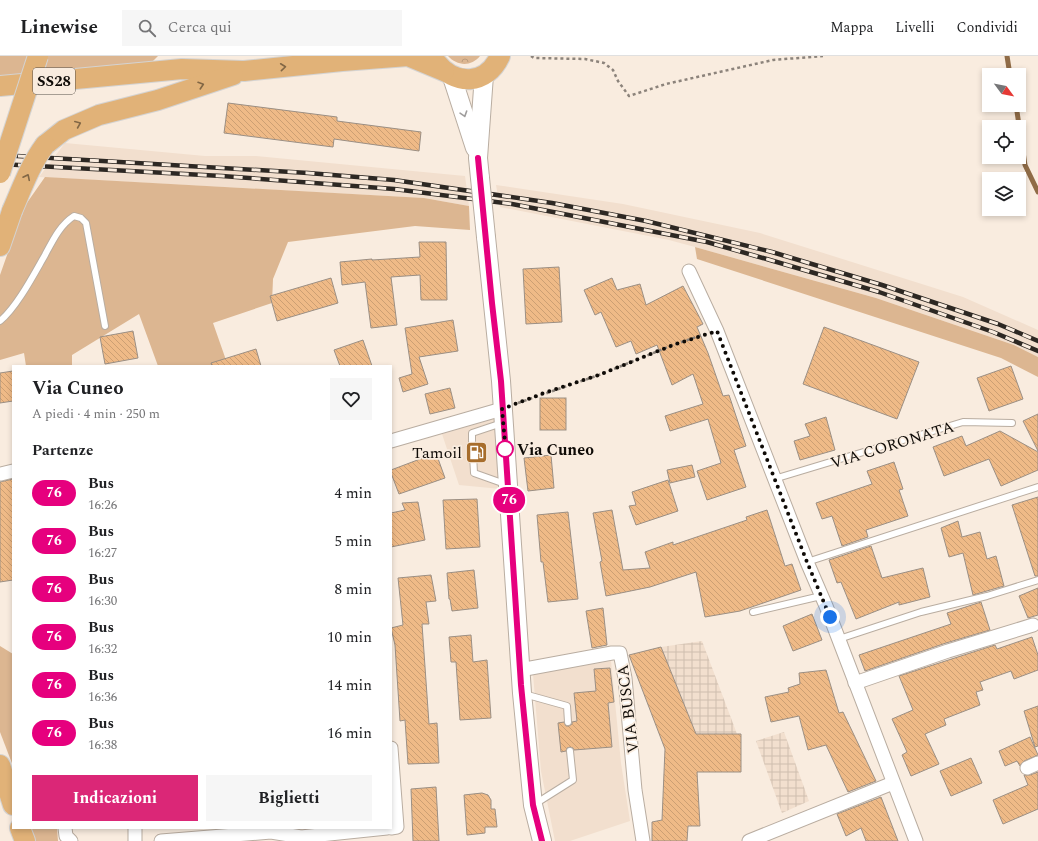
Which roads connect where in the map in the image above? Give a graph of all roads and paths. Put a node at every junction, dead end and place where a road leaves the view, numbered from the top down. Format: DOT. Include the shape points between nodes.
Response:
graph roads {
  1 [pos="38,56"];
  2 [pos="221,56"];
  3 [pos="500,56"];
  4 [pos="531,56"];
  5 [pos="823,56"];
  6 [pos="443,68"];
  7 [pos="182,69"];
  8 [pos="244,71"];
  9 [pos="484,75"];
  10 [pos="0,86"];
  11 [pos="478,158"];
  12 [pos="0,173"];
  13 [pos="0,246"];
  14 [pos="688,271"];
  15 [pos="0,321"];
  16 [pos="105,326"];
  17 [pos="717,331"];
  18 [pos="503,416"];
  19 [pos="1012,423"];
  20 [pos="392,441"];
  21 [pos="472,441"];
  22 [pos="473,454"];
  23 [pos="774,480"];
  24 [pos="508,485"];
  25 [pos="1038,487"];
  26 [pos="807,562"];
  27 [pos="1038,580"];
  28 [pos="822,596"];
  29 [pos="753,612"];
  30 [pos="1033,625"];
  31 [pos="838,639"];
  32 [pos="520,670"];
  33 [pos="855,683"];
  34 [pos="522,693"];
  35 [pos="568,722"];
  36 [pos="570,751"];
  37 [pos="392,764"];
  38 [pos="0,765"];
  39 [pos="893,783"];
  40 [pos="12,802"];
  41 [pos="533,805"];
  42 [pos="392,828"];
  43 [pos="20,829"];
  44 [pos="64,829"];
  45 [pos="135,829"];
  46 [pos="377,829"];
  47 [pos="277,830"];
  48 [pos="25,841"];
  49 [pos="71,841"];
  50 [pos="136,841"];
  51 [pos="161,841"];
  52 [pos="291,841"];
  53 [pos="542,841"];
  54 [pos="643,841"];
  55 [pos="750,841"];
  56 [pos="916,841"];
  1 -- 12 [label="main road, bridge"];
  2 -- 7 [label="main road, SS28"];
  3 -- 9 [label="main road" via="497,63"];
  4 -- 5 [label="path" via="585,59 604,63 613,70 629,96 666,84 773,60"];
  8 -- 6 [label="main road, SS28, one-way" via="408,56"];
  6 -- 9 [label="main road" via="463,79 474,79"];
  6 -- 11 [label="main road, one-way"];
  7 -- 8 [label="main road, SS28"];
  7 -- 10 [label="main road, SS28"];
  13 -- 8 [label="main road, one-way, bridge" via="12,211 38,155 45,145 64,130 99,115 158,100"];
  9 -- 11 [label="main road"];
  11 -- 18 [label="main road, bridge"];
  14 -- 17 [label="street"];
  15 -- 16 [label="lane" via="17,300 55,237 74,216 86,223"];
  17 -- 18 [label="path" via="544,393"];
  17 -- 23 [label="street"];
  18 -- 20 [label="street"];
  18 -- 21 [label="lane" via="472,433"];
  18 -- 24 [label="main road"];
  19 -- 23 [label="lane, VIA CORONATA" via="964,422"];
  22 -- 24 [label="lane" via="474,473"];
  23 -- 26 [label="street"];
  24 -- 32 [label="main road"];
  25 -- 26 [label="lane"];
  26 -- 28 [label="street"];
  27 -- 31 [label="lane" via="921,612"];
  28 -- 29 [label="lane"];
  28 -- 31 [label="street"];
  30 -- 33 [label="street"];
  31 -- 33 [label="street"];
  32 -- 34 [label="main road"];
  32 -- 54 [label="street, VIA BUSCA" via="620,653"];
  33 -- 39 [label="street"];
  34 -- 35 [label="lane" via="567,706"];
  34 -- 41 [label="main road"];
  36 -- 41 [label="lane" via="573,780"];
  37 -- 42 [label="street" via="396,827"];
  38 -- 40 [label="main road"];
  39 -- 55 [label="street"];
  39 -- 56 [label="street"];
  41 -- 53 [label="main road"];
  43 -- 48 [label="main road"];
  44 -- 49 [label="street"];
  45 -- 50 [label="street"];
  46 -- 47 [label="street" via="301,837"];
  47 -- 51 [label="street"];
  47 -- 52 [label="street"];
}
